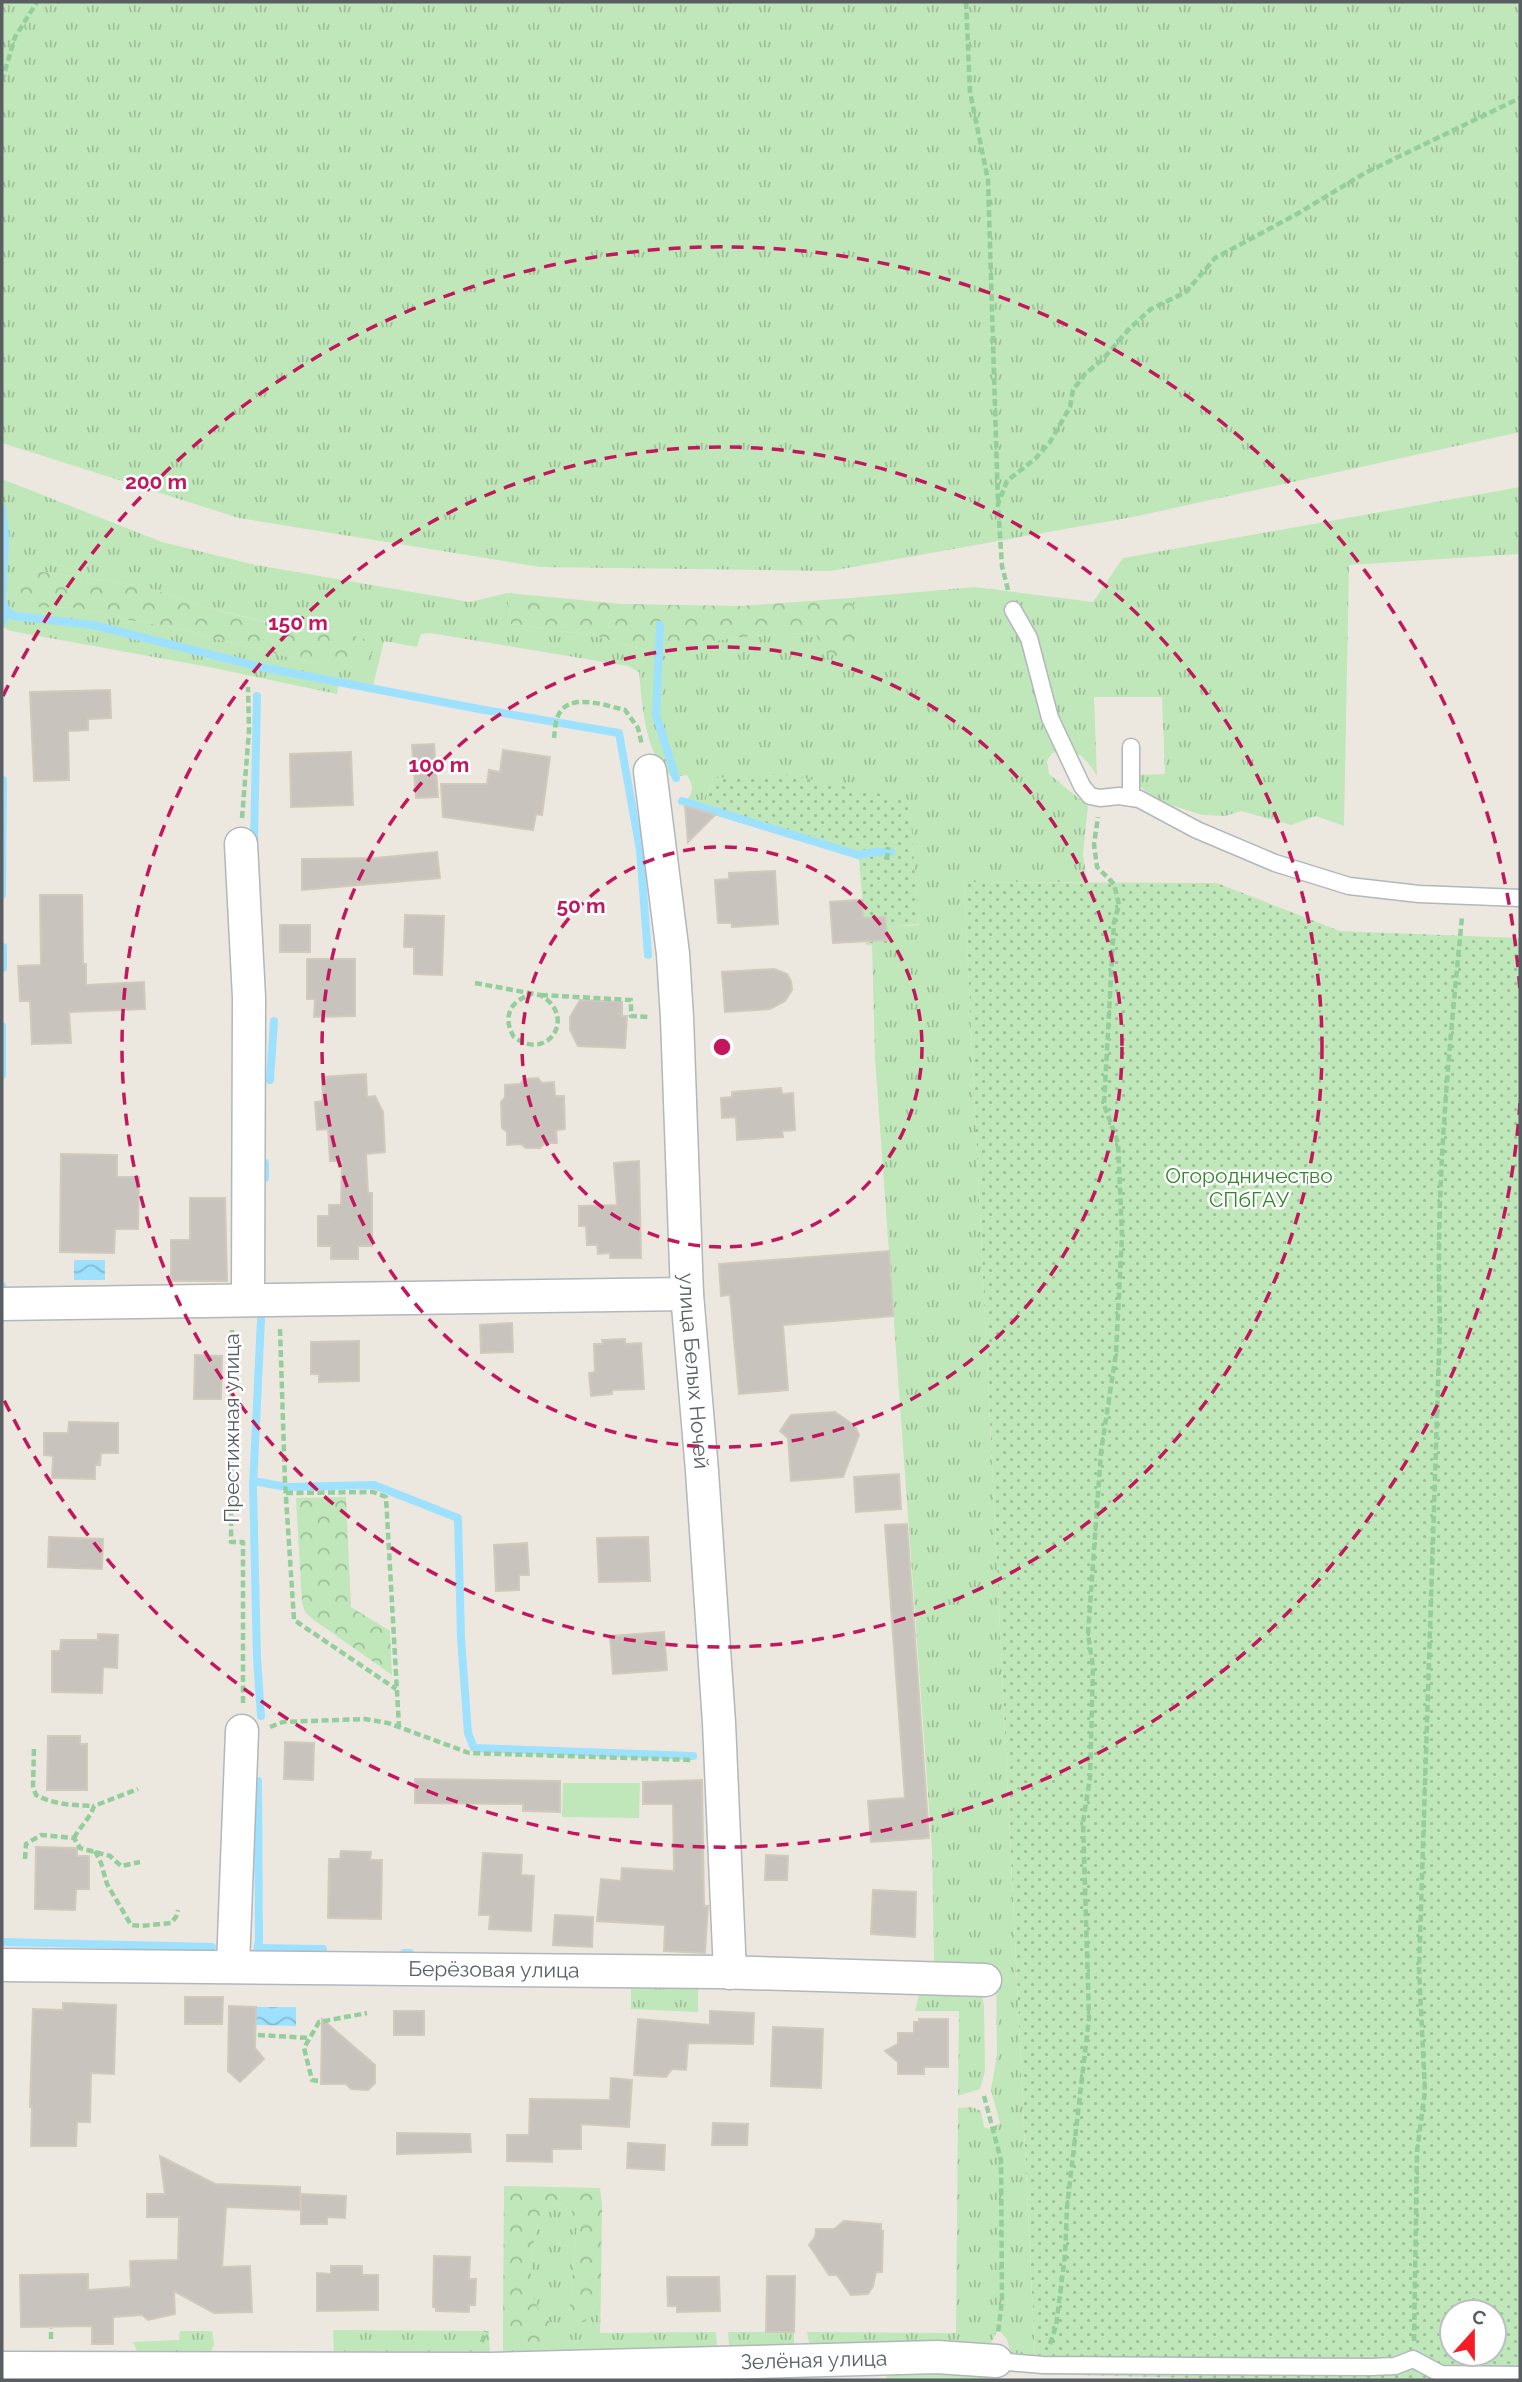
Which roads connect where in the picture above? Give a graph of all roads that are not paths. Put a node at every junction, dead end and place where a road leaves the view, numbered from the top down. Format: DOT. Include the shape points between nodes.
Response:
graph roads {
  1 [pos="1013,610"];
  2 [pos="1130,747"];
  3 [pos="650,771"];
  4 [pos="1131,797"];
  5 [pos="242,844"];
  6 [pos="1520,898"];
  7 [pos="687,1294"];
  8 [pos="247,1300"];
  9 [pos="2,1304"];
  10 [pos="254,1729"];
  11 [pos="2,1965"];
  12 [pos="233,1966"];
  13 [pos="730,1973"];
  14 [pos="985,1980"];
  15 [pos="996,2361"];
  16 [pos="2,2368"];
  17 [pos="1520,2375"];
  1 -- 4 [label="lane" via="1029,638 1050,718 1082,786 1090,796"];
  2 -- 4 [label="lane"];
  3 -- 7 [label="street, улица Белых Ночей" via="673,954"];
  4 -- 6 [label="lane" via="1275,863 1349,886"];
  5 -- 8 [label="street" via="248,998"];
  7 -- 8 [label="street"];
  7 -- 13 [label="street, улица Белых Ночей" via="702,1471"];
  8 -- 9 [label="street"];
  10 -- 12 [label="street"];
  11 -- 12 [label="street, Берёзовая улица"];
  12 -- 13 [label="street, Берёзовая улица"];
  13 -- 14 [label="street, Берёзовая улица"];
  15 -- 16 [label="street, Зелёная улица" via="937,2357 489,2369"];
  15 -- 17 [label="lane" via="1371,2367 1413,2359 1441,2374"];
}
